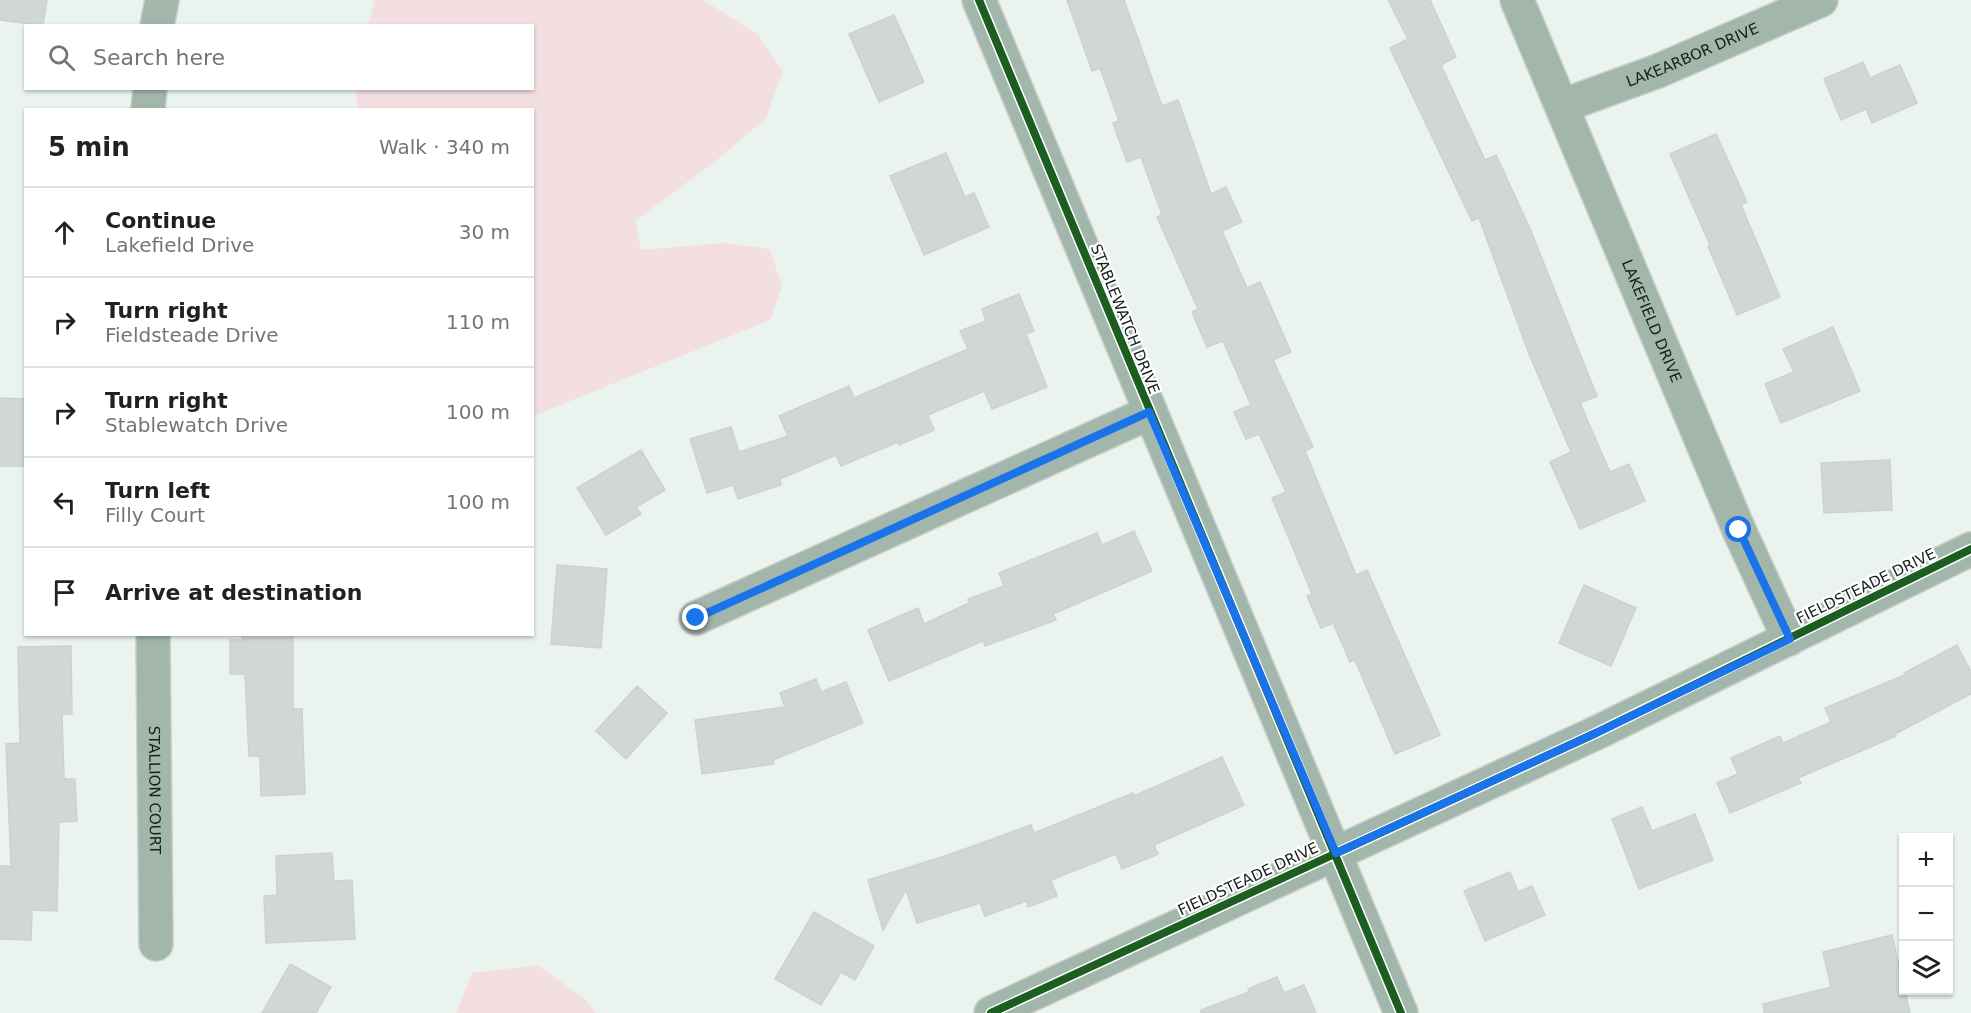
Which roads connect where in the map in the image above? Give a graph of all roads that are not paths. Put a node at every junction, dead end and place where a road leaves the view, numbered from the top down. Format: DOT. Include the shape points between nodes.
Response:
graph roads {
  1 [pos="162,0"];
  2 [pos="979,0"];
  3 [pos="1517,0"];
  4 [pos="1821,0"];
  5 [pos="157,24"];
  6 [pos="150,90"];
  7 [pos="1562,106"];
  8 [pos="148,108"];
  9 [pos="1149,412"];
  10 [pos="1971,549"];
  11 [pos="696,618"];
  12 [pos="153,636"];
  13 [pos="1790,639"];
  14 [pos="1336,853"];
  15 [pos="156,944"];
  16 [pos="991,1013"];
  17 [pos="1401,1013"];
  1 -- 5 [label="street"];
  2 -- 9 [label="street, STABLEWATCH DRIVE"];
  3 -- 7 [label="street, LAKEFIELD DRIVE"];
  4 -- 7 [label="street, LAKEARBOR DRIVE" via="1658,70"];
  6 -- 8 [label="street"];
  7 -- 13 [label="street, LAKEFIELD DRIVE" via="1739,530"];
  9 -- 11 [label="street"];
  9 -- 14 [label="street, STABLEWATCH DRIVE"];
  10 -- 13 [label="street, FIELDSTEADE DRIVE"];
  12 -- 15 [label="street, STALLION COURT"];
  13 -- 14 [label="street, FIELDSTEADE DRIVE"];
  14 -- 16 [label="street, FIELDSTEADE DRIVE"];
  14 -- 17 [label="street, STABLEWATCH DRIVE"];
}
